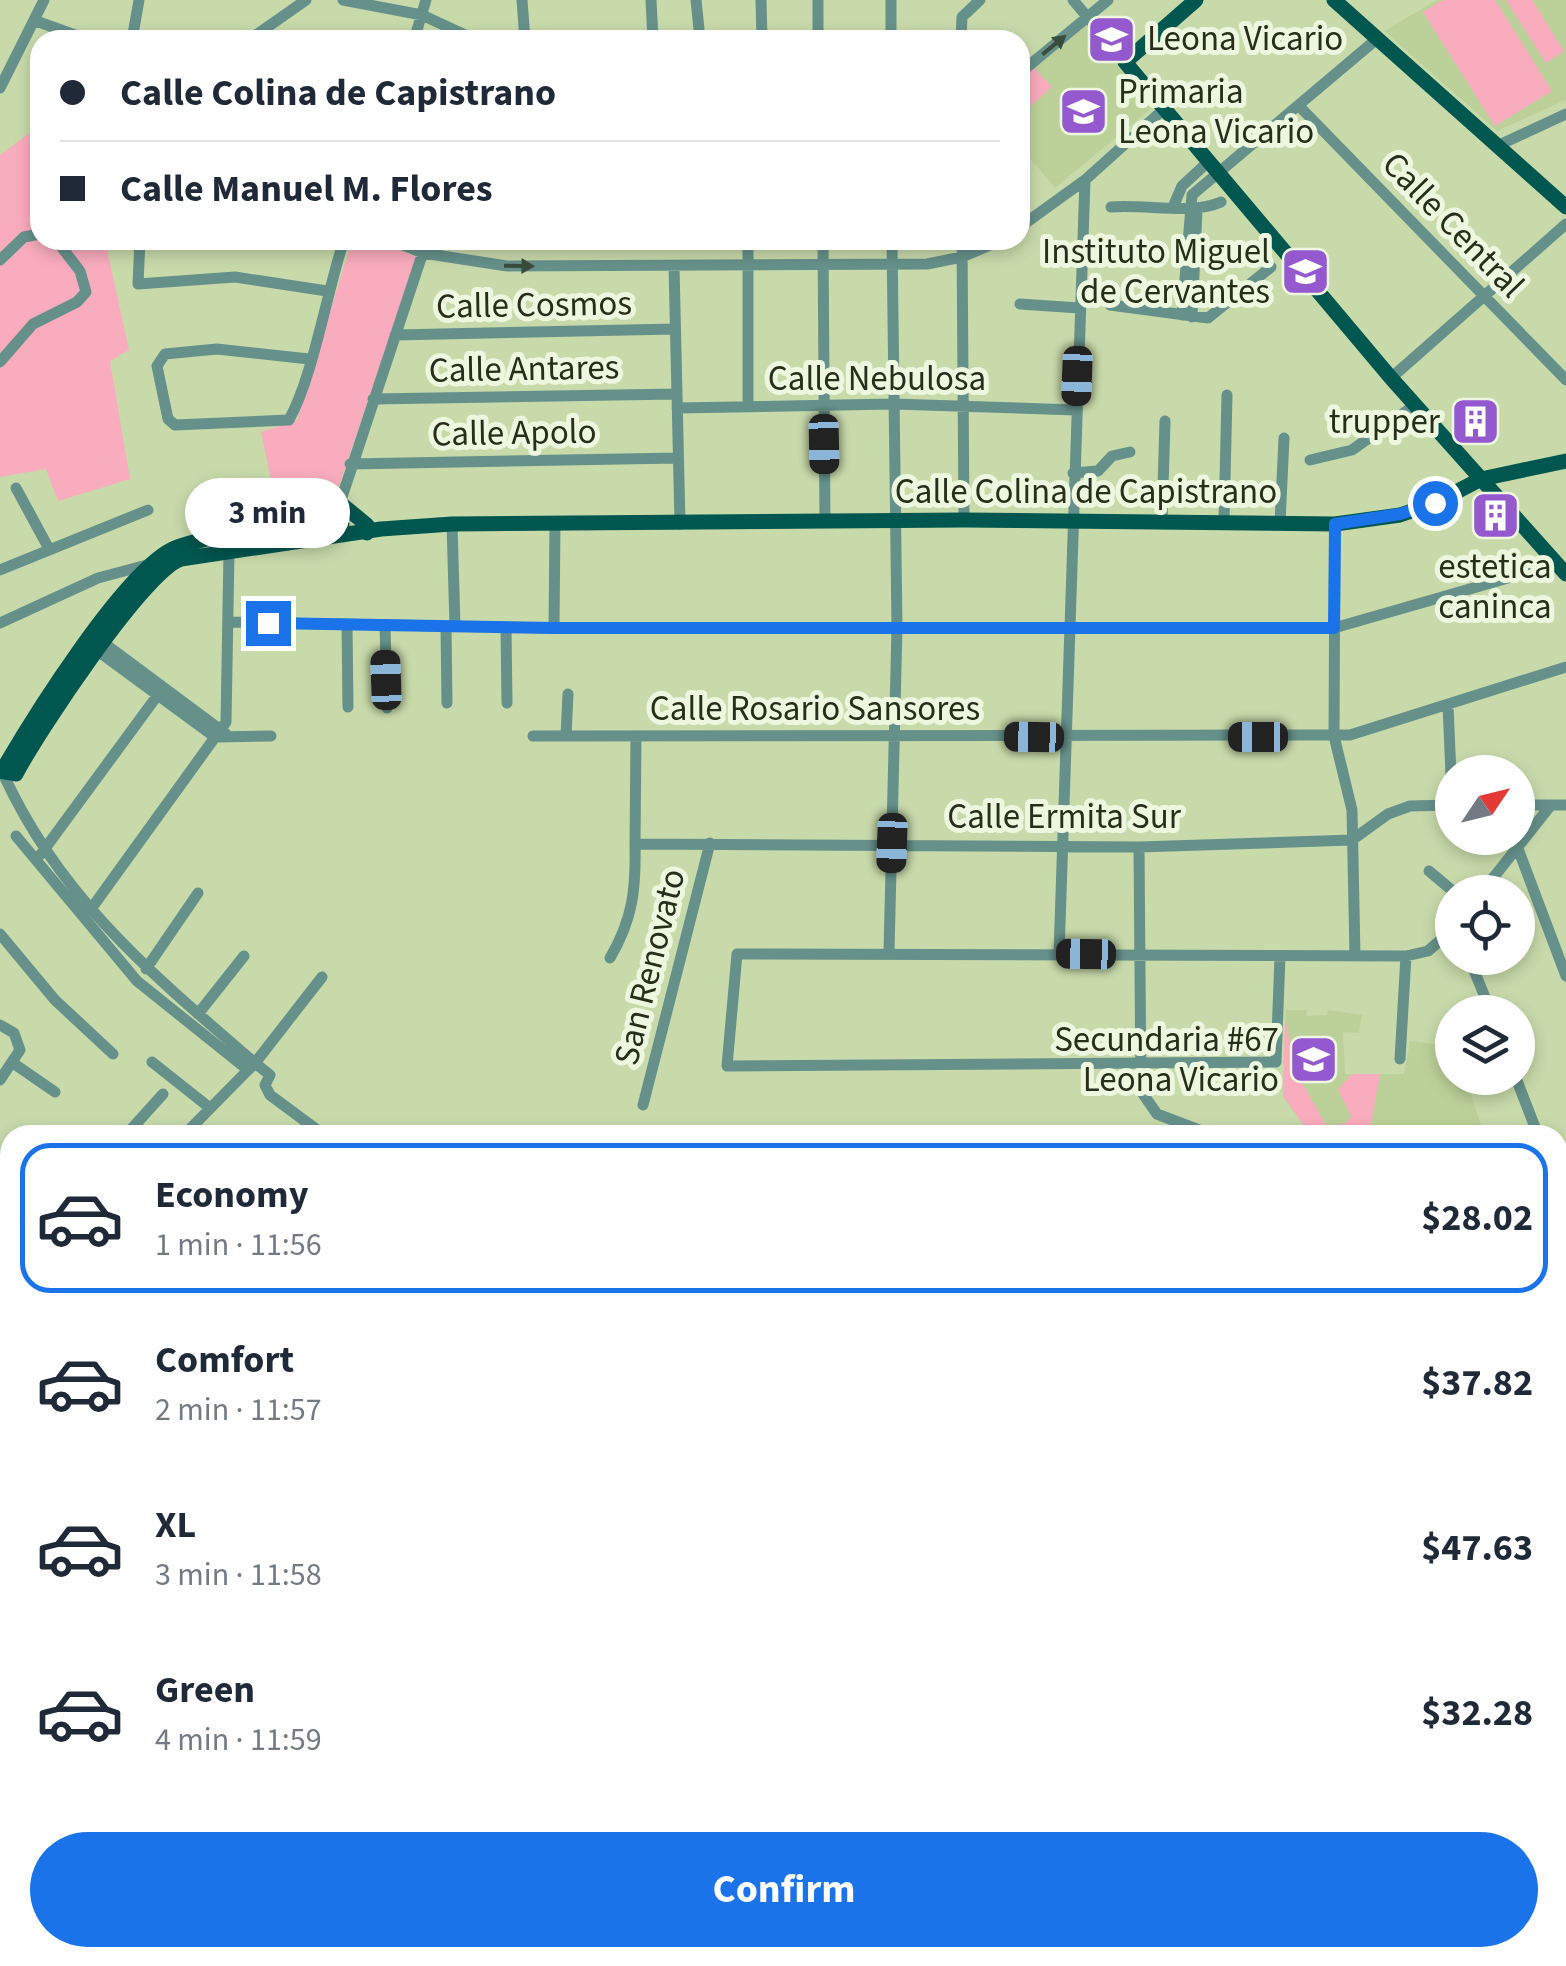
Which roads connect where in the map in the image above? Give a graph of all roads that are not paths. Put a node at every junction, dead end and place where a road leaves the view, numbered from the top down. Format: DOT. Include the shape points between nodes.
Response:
graph roads {
  1 [pos="44,0"];
  2 [pos="139,0"];
  3 [pos="306,0"];
  4 [pos="343,0"];
  5 [pos="426,0"];
  6 [pos="522,0"];
  7 [pos="651,0"];
  8 [pos="696,0"];
  9 [pos="762,0"];
  10 [pos="818,0"];
  11 [pos="891,0"];
  12 [pos="980,0"];
  13 [pos="1073,0"];
  14 [pos="1108,0"];
  15 [pos="1196,0"];
  16 [pos="1336,1"];
  17 [pos="422,16"];
  18 [pos="1087,18"];
  19 [pos="36,22"];
  20 [pos="699,29"];
  21 [pos="32,30"];
  22 [pos="60,30"];
  23 [pos="134,30"];
  24 [pos="262,30"];
  25 [pos="417,30"];
  26 [pos="454,30"];
  27 [pos="524,30"];
  28 [pos="652,30"];
  29 [pos="762,30"];
  30 [pos="818,30"];
  31 [pos="891,30"];
  32 [pos="961,30"];
  33 [pos="30,33"];
  34 [pos="1378,38"];
  35 [pos="1124,62"];
  36 [pos="1030,65"];
  37 [pos="0,88"];
  38 [pos="1300,108"];
  39 [pos="1164,109"];
  40 [pos="1566,114"];
  41 [pos="1497,146"];
  42 [pos="1209,162"];
  43 [pos="1220,174"];
  44 [pos="1085,180"];
  45 [pos="1221,202"];
  46 [pos="1566,206"];
  47 [pos="1173,207"];
  48 [pos="1111,208"];
  49 [pos="1192,209"];
  50 [pos="1030,220"];
  51 [pos="1566,224"];
  52 [pos="30,236"];
  53 [pos="63,250"];
  54 [pos="140,250"];
  55 [pos="341,250"];
  56 [pos="414,250"];
  57 [pos="424,250"];
  58 [pos="748,250"];
  59 [pos="822,250"];
  60 [pos="892,250"];
  61 [pos="962,250"];
  62 [pos="980,250"];
  63 [pos="423,254"];
  64 [pos="962,258"];
  65 [pos="0,260"];
  66 [pos="748,265"];
  67 [pos="892,265"];
  68 [pos="674,266"];
  69 [pos="823,266"];
  70 [pos="1272,267"];
  71 [pos="327,291"];
  72 [pos="1483,296"];
  73 [pos="1020,304"];
  74 [pos="1110,305"];
  75 [pos="1079,308"];
  76 [pos="1187,316"];
  77 [pos="675,329"];
  78 [pos="395,335"];
  79 [pos="309,358"];
  80 [pos="0,362"];
  81 [pos="1391,378"];
  82 [pos="1566,380"];
  83 [pos="677,394"];
  84 [pos="1227,395"];
  85 [pos="373,399"];
  86 [pos="893,404"];
  87 [pos="823,405"];
  88 [pos="1415,405"];
  89 [pos="748,406"];
  90 [pos="964,406"];
  91 [pos="677,408"];
  92 [pos="1076,410"];
  93 [pos="1164,421"];
  94 [pos="1284,438"];
  95 [pos="1130,452"];
  96 [pos="678,458"];
  97 [pos="1310,460"];
  98 [pos="1566,461"];
  99 [pos="350,464"];
  100 [pos="1073,473"];
  101 [pos="1482,479"];
  102 [pos="16,488"];
  103 [pos="340,503"];
  104 [pos="148,510"];
  105 [pos="895,520"];
  106 [pos="964,520"];
  107 [pos="824,521"];
  108 [pos="1072,521"];
  109 [pos="1162,521"];
  110 [pos="555,522"];
  111 [pos="1224,523"];
  112 [pos="452,524"];
  113 [pos="680,524"];
  114 [pos="1280,524"];
  115 [pos="1335,524"];
  116 [pos="372,529"];
  117 [pos="315,532"];
  118 [pos="48,548"];
  119 [pos="229,552"];
  120 [pos="160,564"];
  121 [pos="1561,569"];
  122 [pos="0,570"];
  123 [pos="228,622"];
  124 [pos="0,623"];
  125 [pos="347,624"];
  126 [pos="385,625"];
  127 [pos="450,626"];
  128 [pos="506,628"];
  129 [pos="554,628"];
  130 [pos="898,628"];
  131 [pos="1070,628"];
  132 [pos="1334,628"];
  133 [pos="95,643"];
  134 [pos="1566,668"];
  135 [pos="568,694"];
  136 [pos="157,696"];
  137 [pos="508,703"];
  138 [pos="447,704"];
  139 [pos="1448,705"];
  140 [pos="348,707"];
  141 [pos="387,708"];
  142 [pos="222,734"];
  143 [pos="896,735"];
  144 [pos="271,736"];
  145 [pos="534,736"];
  146 [pos="566,736"];
  147 [pos="636,736"];
  148 [pos="1334,736"];
  149 [pos="1069,738"];
  150 [pos="1450,755"];
  151 [pos="7,775"];
  152 [pos="1535,804"];
  153 [pos="1550,804"];
  154 [pos="1435,805"];
  155 [pos="1566,805"];
  156 [pos="1535,823"];
  157 [pos="16,836"];
  158 [pos="1352,840"];
  159 [pos="710,842"];
  160 [pos="892,843"];
  161 [pos="635,844"];
  162 [pos="1066,846"];
  163 [pos="1140,847"];
  164 [pos="1510,855"];
  165 [pos="1520,855"];
  166 [pos="39,856"];
  167 [pos="1429,871"];
  168 [pos="1495,875"];
  169 [pos="1435,876"];
  170 [pos="198,893"];
  171 [pos="90,909"];
  172 [pos="2,940"];
  173 [pos="1435,945"];
  174 [pos="889,952"];
  175 [pos="1059,954"];
  176 [pos="244,956"];
  177 [pos="1140,956"];
  178 [pos="1280,956"];
  179 [pos="1355,956"];
  180 [pos="1406,956"];
  181 [pos="610,958"];
  182 [pos="146,969"];
  183 [pos="1566,976"];
  184 [pos="322,977"];
  185 [pos="198,1014"];
  186 [pos="0,1025"];
  187 [pos="114,1054"];
  188 [pos="1400,1059"];
  189 [pos="13,1062"];
  190 [pos="152,1062"];
  191 [pos="1138,1064"];
  192 [pos="252,1066"];
  193 [pos="0,1080"];
  194 [pos="55,1092"];
  195 [pos="162,1094"];
  196 [pos="1523,1095"];
  197 [pos="644,1105"];
  198 [pos="210,1108"];
  199 [pos="135,1125"];
  200 [pos="194,1125"];
  201 [pos="311,1125"];
  202 [pos="1186,1125"];
  203 [pos="1534,1125"];
  1 -- 19 [label="street"];
  2 -- 23 [label="street"];
  3 -- 24 [label="street"];
  4 -- 17 [label="street"];
  5 -- 17 [label="street"];
  6 -- 27 [label="street"];
  7 -- 28 [label="street"];
  8 -- 20 [label="street"];
  9 -- 29 [label="street"];
  10 -- 30 [label="street"];
  11 -- 31 [label="street"];
  12 -- 32 [label="street" via="962,18"];
  13 -- 18 [label="street"];
  14 -- 18 [label="street"];
  15 -- 35 [label="main road"];
  16 -- 34 [label="main road"];
  17 -- 25 [label="street"];
  17 -- 26 [label="street"];
  18 -- 35 [label="street"];
  36 -- 18 [label="street, one-way"];
  19 -- 21 [label="street"];
  19 -- 22 [label="street"];
  33 -- 37 [label="street"];
  34 -- 38 [label="street"];
  34 -- 41 [label="main road"];
  35 -- 39 [label="main road"];
  38 -- 43 [label="street"];
  38 -- 72 [label="street, Calle Central"];
  39 -- 42 [label="main road"];
  39 -- 44 [label="street"];
  40 -- 41 [label="street"];
  41 -- 46 [label="main road"];
  42 -- 43 [label="main road"];
  42 -- 47 [label="street" via="1182,186"];
  43 -- 49 [label="street" via="1192,195"];
  43 -- 81 [label="main road"];
  44 -- 50 [label="street"];
  44 -- 75 [label="street"];
  45 -- 49 [label="street"];
  47 -- 48 [label="street"];
  47 -- 49 [label="street"];
  49 -- 76 [label="street"];
  51 -- 72 [label="street"];
  52 -- 65 [label="street"];
  53 -- 80 [label="street" via="86,292 33,324"];
  54 -- 71 [label="street" via="138,284 235,277"];
  55 -- 71 [label="street"];
  56 -- 63 [label="street"];
  57 -- 63 [label="street"];
  58 -- 66 [label="street"];
  59 -- 69 [label="street"];
  60 -- 67 [label="street"];
  61 -- 64 [label="street"];
  62 -- 64 [label="street"];
  63 -- 68 [label="street, one-way" via="507,266"];
  63 -- 78 [label="street"];
  64 -- 67 [label="street"];
  64 -- 90 [label="street"];
  66 -- 68 [label="street"];
  66 -- 69 [label="street"];
  66 -- 89 [label="street"];
  67 -- 69 [label="street"];
  67 -- 86 [label="street"];
  68 -- 77 [label="street"];
  69 -- 87 [label="street"];
  70 -- 76 [label="street" via="1212,316"];
  71 -- 79 [label="street"];
  72 -- 81 [label="street"];
  72 -- 82 [label="street, Calle Central"];
  73 -- 75 [label="street"];
  74 -- 76 [label="street"];
  75 -- 92 [label="street"];
  77 -- 78 [label="street, Calle Cosmos"];
  77 -- 83 [label="street"];
  78 -- 85 [label="street"];
  79 -- 79 [label="street" via="216,349 165,354 157,360 170,424 289,420"];
  81 -- 88 [label="main road"];
  83 -- 85 [label="street, Calle Antares"];
  83 -- 91 [label="street"];
  84 -- 111 [label="street"];
  85 -- 99 [label="street"];
  86 -- 87 [label="street, Calle Nebulosa"];
  86 -- 90 [label="street, Calle Nebulosa"];
  86 -- 105 [label="street"];
  87 -- 89 [label="street, Calle Nebulosa"];
  87 -- 107 [label="street"];
  88 -- 97 [label="street" via="1352,450"];
  88 -- 101 [label="main road"];
  89 -- 91 [label="street, Calle Nebulosa"];
  90 -- 92 [label="street, Calle Nebulosa"];
  90 -- 106 [label="street"];
  91 -- 96 [label="street"];
  92 -- 100 [label="street"];
  93 -- 109 [label="street"];
  94 -- 114 [label="street"];
  95 -- 100 [label="street" via="1112,456 1098,471"];
  96 -- 99 [label="street, Calle Apolo"];
  96 -- 113 [label="street"];
  98 -- 101 [label="main road, Calle Colina de Capistrano"];
  99 -- 103 [label="street"];
  100 -- 108 [label="street"];
  101 -- 115 [label="main road, Calle Colina de Capistrano" via="1400,514"];
  101 -- 121 [label="main road"];
  102 -- 118 [label="street"];
  103 -- 116 [label="main road"];
  103 -- 117 [label="main road"];
  104 -- 118 [label="street"];
  105 -- 106 [label="main road, Calle Colina de Capistrano"];
  105 -- 107 [label="main road, Calle Colina de Capistrano"];
  105 -- 130 [label="street"];
  106 -- 108 [label="main road, Calle Colina de Capistrano"];
  107 -- 113 [label="main road, Calle Colina de Capistrano"];
  108 -- 109 [label="main road, Calle Colina de Capistrano"];
  108 -- 131 [label="street"];
  109 -- 111 [label="main road, Calle Colina de Capistrano"];
  110 -- 112 [label="main road, Calle Colina de Capistrano"];
  110 -- 113 [label="main road, Calle Colina de Capistrano"];
  110 -- 129 [label="street"];
  111 -- 114 [label="main road, Calle Colina de Capistrano"];
  112 -- 116 [label="main road, Calle Colina de Capistrano"];
  112 -- 127 [label="street"];
  114 -- 115 [label="main road, Calle Colina de Capistrano"];
  115 -- 132 [label="street"];
  116 -- 117 [label="main road, Calle Colina de Capistrano"];
  117 -- 119 [label="main road, Calle Colina de Capistrano"];
  117 -- 120 [label="main road, Calle Colina de Capistrano" via="185,545"];
  118 -- 122 [label="street"];
  119 -- 120 [label="main road, Calle Colina de Capistrano"];
  119 -- 123 [label="street"];
  120 -- 124 [label="street" via="98,578"];
  120 -- 133 [label="main road, Calle Colina de Capistrano"];
  121 -- 132 [label="street"];
  123 -- 125 [label="street"];
  123 -- 142 [label="street"];
  125 -- 126 [label="street"];
  125 -- 140 [label="street"];
  126 -- 127 [label="street"];
  126 -- 141 [label="street"];
  127 -- 128 [label="street"];
  127 -- 138 [label="street"];
  128 -- 129 [label="street"];
  128 -- 137 [label="street"];
  129 -- 130 [label="street"];
  130 -- 131 [label="street"];
  130 -- 143 [label="street"];
  131 -- 132 [label="street"];
  131 -- 149 [label="street"];
  132 -- 148 [label="street"];
  133 -- 136 [label="street"];
  133 -- 142 [label="street"];
  133 -- 151 [label="main road, Calle Colina de Capistrano"];
  134 -- 139 [label="street, Calle Rosario Sansores"];
  135 -- 146 [label="street"];
  136 -- 142 [label="street"];
  136 -- 166 [label="street"];
  139 -- 148 [label="street, Calle Rosario Sansores"];
  139 -- 150 [label="street"];
  142 -- 144 [label="street"];
  142 -- 171 [label="street"];
  143 -- 147 [label="street, Calle Rosario Sansores"];
  143 -- 149 [label="street, Calle Rosario Sansores"];
  143 -- 160 [label="street"];
  145 -- 146 [label="street, Calle Rosario Sansores"];
  146 -- 147 [label="street, Calle Rosario Sansores"];
  147 -- 161 [label="street"];
  148 -- 149 [label="street, Calle Rosario Sansores"];
  148 -- 158 [label="street" via="1349,793"];
  149 -- 162 [label="street"];
  151 -- 166 [label="street"];
  152 -- 153 [label="street"];
  153 -- 155 [label="street"];
  153 -- 156 [label="street"];
  154 -- 158 [label="street" via="1400,810"];
  157 -- 166 [label="street"];
  158 -- 163 [label="street, Calle Ermita Sur"];
  158 -- 179 [label="street"];
  159 -- 160 [label="street, Calle Ermita Sur"];
  159 -- 161 [label="street, Calle Ermita Sur"];
  159 -- 197 [label="street, San Renovato"];
  160 -- 162 [label="street, Calle Ermita Sur"];
  160 -- 174 [label="street"];
  161 -- 181 [label="street" via="630,925"];
  162 -- 163 [label="street, Calle Ermita Sur"];
  162 -- 175 [label="street"];
  163 -- 177 [label="street"];
  164 -- 168 [label="street"];
  165 -- 183 [label="street"];
  166 -- 171 [label="street"];
  166 -- 192 [label="street" via="137,980"];
  167 -- 169 [label="street"];
  170 -- 182 [label="street"];
  171 -- 182 [label="street"];
  172 -- 187 [label="street"];
  173 -- 180 [label="street"];
  174 -- 175 [label="street"];
  174 -- 191 [label="street" via="736,955 728,1067"];
  175 -- 177 [label="street"];
  176 -- 185 [label="street"];
  177 -- 178 [label="street"];
  177 -- 191 [label="street"];
  178 -- 179 [label="street"];
  178 -- 191 [label="street" via="1276,1062"];
  179 -- 180 [label="street"];
  180 -- 188 [label="street"];
  182 -- 185 [label="street"];
  184 -- 192 [label="street"];
  185 -- 192 [label="street"];
  186 -- 189 [label="street" via="20,1041"];
  189 -- 193 [label="street"];
  189 -- 194 [label="street"];
  190 -- 198 [label="street"];
  191 -- 202 [label="street" via="1141,1091 1157,1114"];
  192 -- 198 [label="street"];
  192 -- 201 [label="street" via="270,1075 270,1094"];
  195 -- 199 [label="street"];
  196 -- 203 [label="street"];
  198 -- 200 [label="street"];
}
